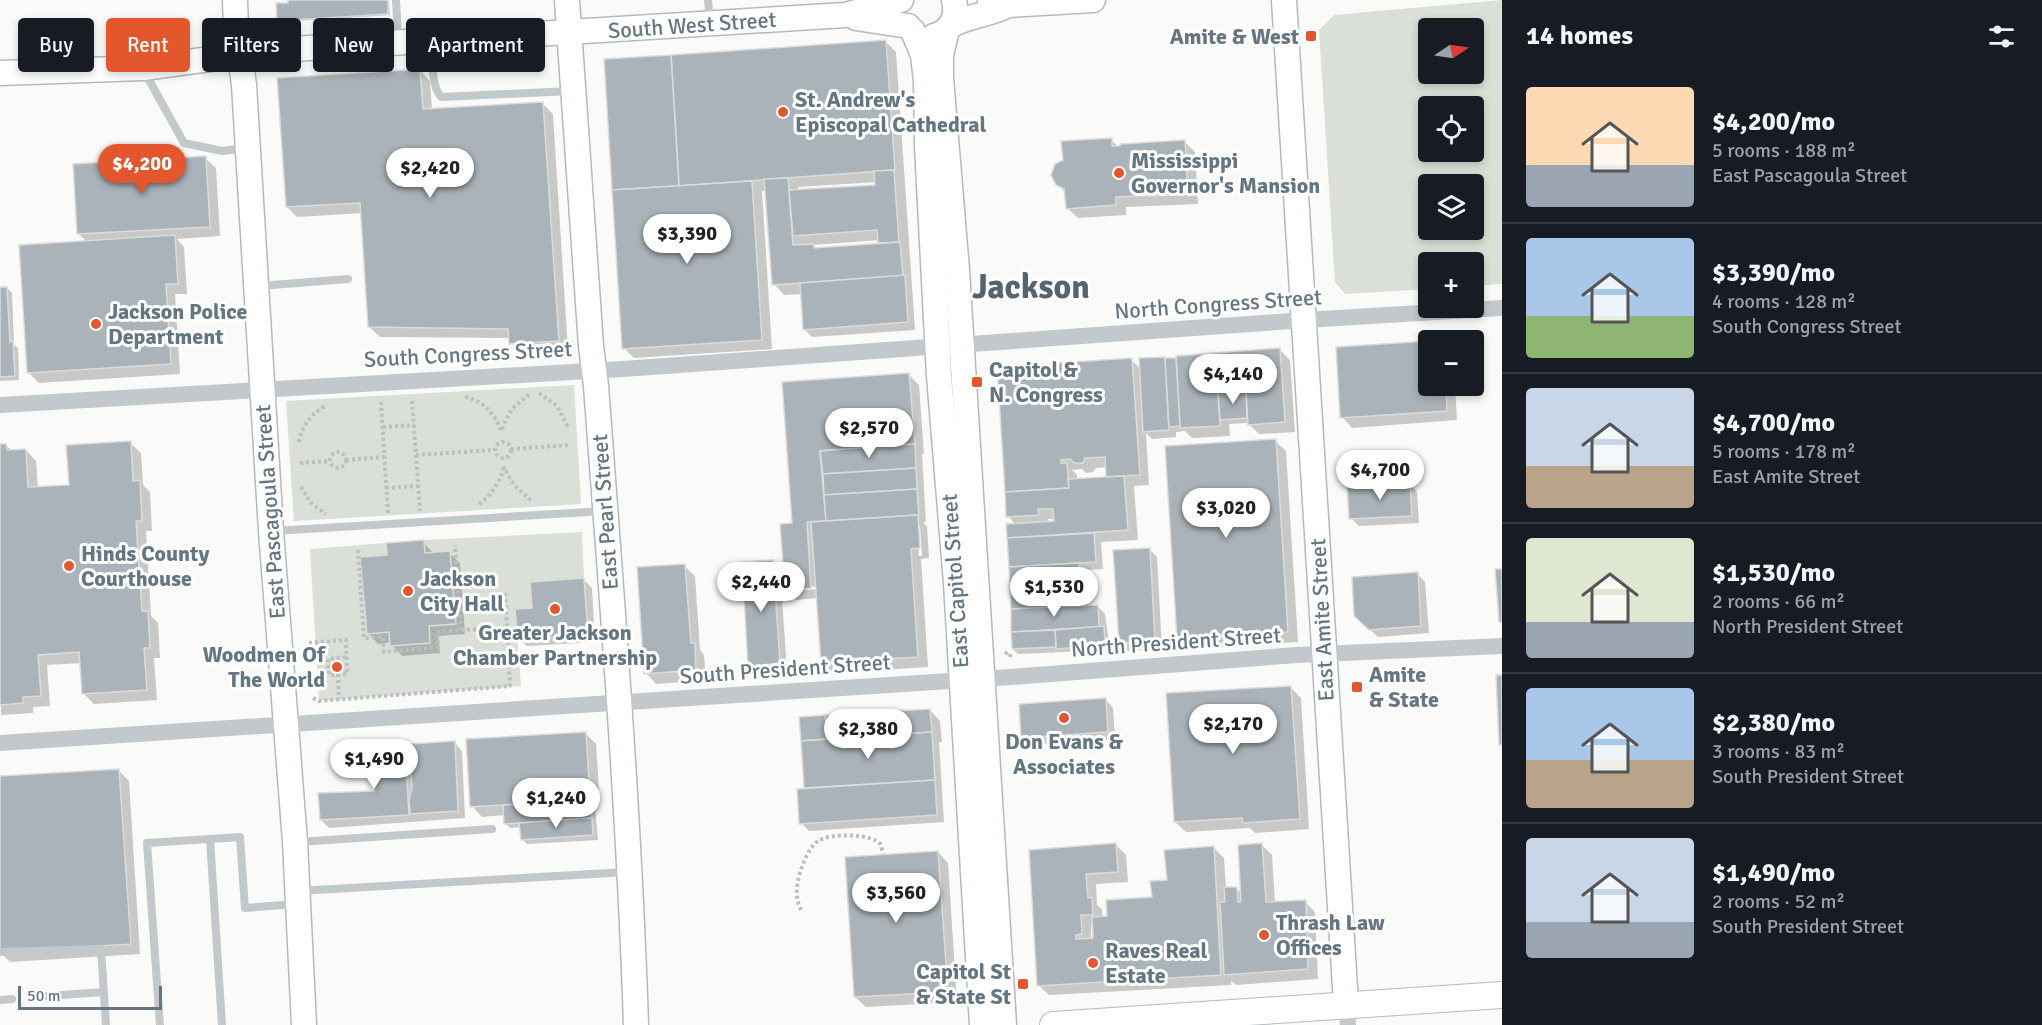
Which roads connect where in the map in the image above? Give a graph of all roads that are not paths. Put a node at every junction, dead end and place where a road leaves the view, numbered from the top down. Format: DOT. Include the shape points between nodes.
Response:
graph roads {
  1 [pos="235,0"];
  2 [pos="396,0"];
  3 [pos="567,0"];
  4 [pos="708,0"];
  5 [pos="903,0"];
  6 [pos="954,0"];
  7 [pos="1093,0"];
  8 [pos="1284,0"];
  9 [pos="999,3"];
  10 [pos="845,15"];
  11 [pos="236,18"];
  12 [pos="710,25"];
  13 [pos="949,27"];
  14 [pos="911,28"];
  15 [pos="570,33"];
  16 [pos="545,34"];
  17 [pos="398,43"];
  18 [pos="406,43"];
  19 [pos="301,49"];
  20 [pos="106,69"];
  21 [pos="145,72"];
  22 [pos="242,72"];
  23 [pos="434,72"];
  24 [pos="0,73"];
  25 [pos="575,91"];
  26 [pos="248,148"];
  27 [pos="348,279"];
  28 [pos="256,287"];
  29 [pos="1502,308"];
  30 [pos="1305,320"];
  31 [pos="962,344"];
  32 [pos="938,346"];
  33 [pos="594,370"];
  34 [pos="262,389"];
  35 [pos="0,405"];
  36 [pos="605,512"];
  37 [pos="271,531"];
  38 [pos="1502,646"];
  39 [pos="1324,654"];
  40 [pos="972,680"];
  41 [pos="619,702"];
  42 [pos="285,726"];
  43 [pos="0,743"];
  44 [pos="492,829"];
  45 [pos="210,839"];
  46 [pos="295,842"];
  47 [pos="630,872"];
  48 [pos="297,897"];
  49 [pos="0,952"];
  50 [pos="104,992"];
  51 [pos="1502,994"];
  52 [pos="33,997"];
  53 [pos="12,999"];
  54 [pos="0,1000"];
  55 [pos="1347,1014"];
  56 [pos="106,1025"];
  57 [pos="160,1025"];
  58 [pos="222,1025"];
  59 [pos="304,1025"];
  60 [pos="636,1025"];
  61 [pos="982,1025"];
  62 [pos="1004,1025"];
  63 [pos="1053,1025"];
  1 -- 11 [label="main road, East Pascagoula Street"];
  2 -- 17 [label="lane"];
  3 -- 15 [label="main road, East Pearl Street"];
  4 -- 12 [label="lane"];
  5 -- 10 [label="main road, South West Street"];
  5 -- 14 [label="main road, East Capitol Street" via="903,16"];
  6 -- 13 [label="main road, East Capitol Street" via="956,9"];
  7 -- 9 [label="main road, South West Street"];
  8 -- 30 [label="main road, East Amite Street"];
  9 -- 13 [label="main road, South West Street" via="991,12 968,17"];
  10 -- 12 [label="main road, South West Street"];
  10 -- 14 [label="main road, South West Street"];
  12 -- 15 [label="main road, South West Street"];
  13 -- 14 [label="main road, South West Street" via="930,36"];
  13 -- 31 [label="main road, East Capitol Street" via="941,55 941,78"];
  14 -- 32 [label="main road, East Capitol Street" via="923,55 926,81"];
  15 -- 16 [label="main road, South West Street"];
  15 -- 25 [label="main road, East Pearl Street"];
  17 -- 18 [label="main road, South West Street"];
  17 -- 19 [label="main road, South West Street"];
  20 -- 24 [label="main road, South West Street"];
  21 -- 26 [label="lane" via="184,143 222,150"];
  22 -- 26 [label="main road, East Pascagoula Street"];
  23 -- 25 [label="lane" via="441,97"];
  25 -- 33 [label="main road, East Pearl Street"];
  26 -- 28 [label="main road, East Pascagoula Street"];
  27 -- 28 [label="lane"];
  28 -- 34 [label="main road, East Pascagoula Street"];
  29 -- 30 [label="street, North Congress Street"];
  30 -- 31 [label="street, North Congress Street"];
  30 -- 39 [label="main road, East Amite Street"];
  31 -- 32 [label="street, North Congress Street"];
  31 -- 40 [label="main road, East Capitol Street"];
  32 -- 33 [label="street, South Congress Street"];
  32 -- 40 [label="main road, East Capitol Street"];
  33 -- 34 [label="street, South Congress Street"];
  33 -- 36 [label="main road, East Pearl Street"];
  34 -- 35 [label="street, South Congress Street"];
  34 -- 37 [label="main road, East Pascagoula Street"];
  36 -- 37 [label="lane"];
  36 -- 41 [label="main road, East Pearl Street"];
  37 -- 42 [label="main road, East Pascagoula Street"];
  38 -- 39 [label="street, North President Street"];
  39 -- 40 [label="street, North President Street"];
  39 -- 55 [label="main road, East Amite Street"];
  40 -- 41 [label="street, South President Street"];
  40 -- 61 [label="main road, East Capitol Street"];
  40 -- 62 [label="main road, East Capitol Street"];
  41 -- 42 [label="street, South President Street"];
  41 -- 47 [label="main road, East Pearl Street"];
  42 -- 43 [label="street, South President Street"];
  42 -- 46 [label="main road, East Pascagoula Street"];
  44 -- 46 [label="lane"];
  45 -- 48 [label="lane" via="240,837 245,908"];
  45 -- 57 [label="lane" via="147,843"];
  45 -- 58 [label="lane"];
  46 -- 48 [label="main road, East Pascagoula Street"];
  47 -- 48 [label="lane"];
  47 -- 60 [label="main road, East Pearl Street"];
  48 -- 59 [label="main road, East Pascagoula Street"];
  49 -- 50 [label="lane" via="101,949"];
  50 -- 52 [label="lane"];
  50 -- 56 [label="lane"];
  51 -- 55 [label="main road"];
  53 -- 54 [label="lane"];
  55 -- 63 [label="main road"];
}
